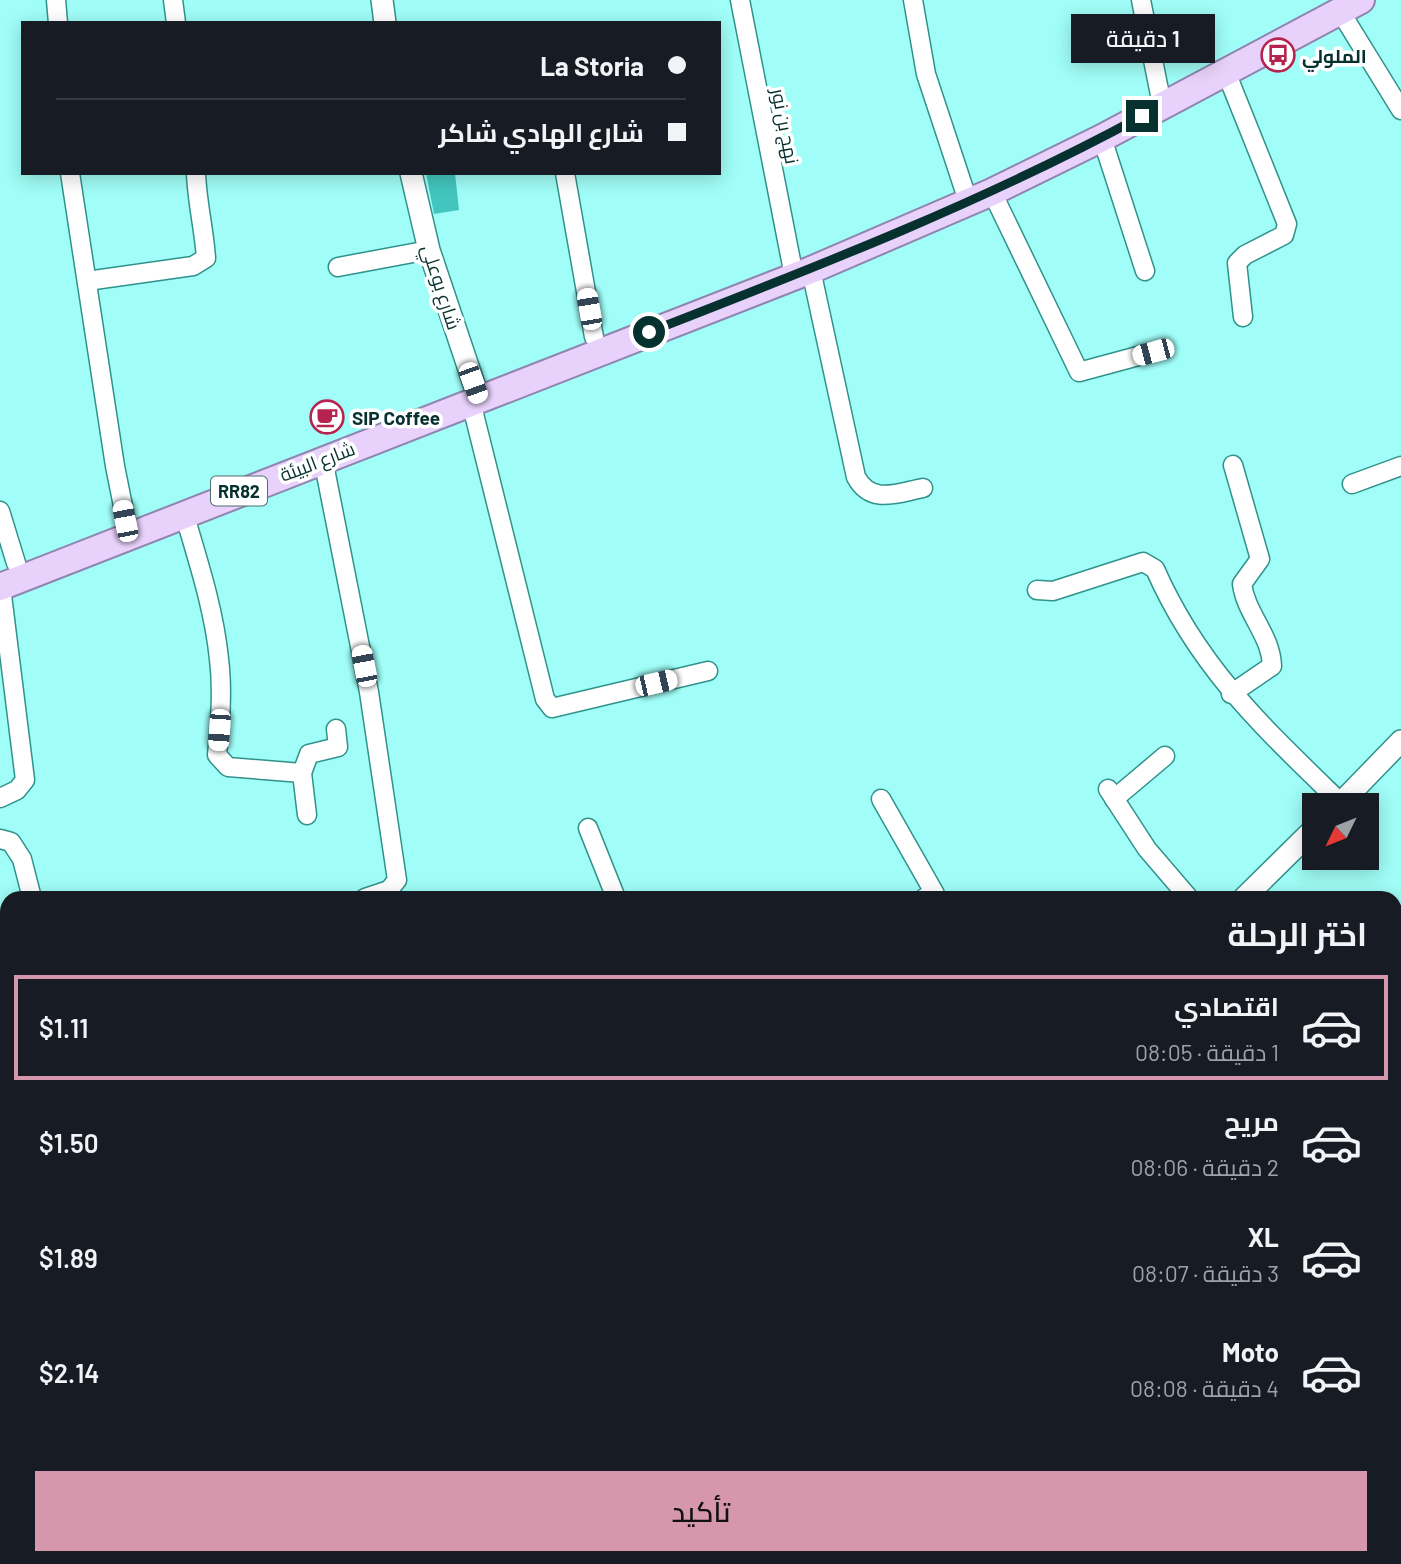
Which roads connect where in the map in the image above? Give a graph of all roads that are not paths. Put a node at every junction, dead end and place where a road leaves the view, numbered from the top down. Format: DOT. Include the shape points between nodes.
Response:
graph roads {
  1 [pos="56,0"];
  2 [pos="173,0"];
  3 [pos="382,0"];
  4 [pos="740,0"];
  5 [pos="913,0"];
  6 [pos="1141,0"];
  7 [pos="1345,4"];
  8 [pos="58,21"];
  9 [pos="176,21"];
  10 [pos="385,21"];
  11 [pos="1226,72"];
  12 [pos="1160,99"];
  13 [pos="1401,110"];
  14 [pos="1102,138"];
  15 [pos="70,175"];
  16 [pos="195,175"];
  17 [pos="411,175"];
  18 [pos="565,175"];
  19 [pos="990,185"];
  20 [pos="964,189"];
  21 [pos="429,250"];
  22 [pos="338,267"];
  23 [pos="799,269"];
  24 [pos="1145,271"];
  25 [pos="87,281"];
  26 [pos="1243,317"];
  27 [pos="594,337"];
  28 [pos="1153,352"];
  29 [pos="474,394"];
  30 [pos="323,459"];
  31 [pos="1233,465"];
  32 [pos="1401,466"];
  33 [pos="247,481"];
  34 [pos="1352,484"];
  35 [pos="923,488"];
  36 [pos="0,510"];
  37 [pos="184,513"];
  38 [pos="127,528"];
  39 [pos="4,577"];
  40 [pos="1037,590"];
  41 [pos="708,671"];
  42 [pos="1231,694"];
  43 [pos="336,729"];
  44 [pos="1401,741"];
  45 [pos="1165,756"];
  46 [pos="302,773"];
  47 [pos="1329,793"];
  48 [pos="1351,793"];
  49 [pos="0,798"];
  50 [pos="881,799"];
  51 [pos="307,815"];
  52 [pos="588,828"];
  53 [pos="0,839"];
  54 [pos="1302,841"];
  55 [pos="30,891"];
  56 [pos="386,891"];
  57 [pos="613,891"];
  58 [pos="929,891"];
  59 [pos="1183,891"];
  60 [pos="1251,891"];
  1 -- 8 [label="street"];
  2 -- 9 [label="street"];
  3 -- 10 [label="street"];
  4 -- 23 [label="street, نهج بن نور"];
  5 -- 20 [label="street" via="926,74"];
  6 -- 12 [label="street"];
  7 -- 11 [label="main road, RR82"];
  7 -- 12 [label="main road, RR82"];
  7 -- 13 [label="street"];
  11 -- 12 [label="main road, RR82"];
  11 -- 26 [label="street" via="1287,224 1284,235 1237,263"];
  12 -- 14 [label="main road, RR82"];
  12 -- 19 [label="main road, RR82"];
  14 -- 19 [label="main road, RR82"];
  14 -- 24 [label="street"];
  15 -- 25 [label="street"];
  16 -- 25 [label="street" via="206,258 193,266"];
  17 -- 21 [label="street, شارع بوعلي"];
  18 -- 27 [label="street"];
  19 -- 20 [label="main road, RR82"];
  19 -- 23 [label="main road, RR82"];
  19 -- 28 [label="street" via="1079,372"];
  20 -- 23 [label="main road, RR82"];
  21 -- 22 [label="street"];
  21 -- 29 [label="street, شارع بوعلي"];
  23 -- 27 [label="main road, RR82"];
  23 -- 29 [label="main road, RR82"];
  23 -- 35 [label="street, نهج بن نور" via="856,477 864,490 881,496"];
  25 -- 38 [label="street"];
  27 -- 29 [label="main road, RR82"];
  29 -- 30 [label="main road, شارع البيئة / RR82"];
  29 -- 33 [label="main road, شارع البيئة / RR82"];
  29 -- 41 [label="street" via="520,607 545,699 552,708"];
  30 -- 33 [label="main road, شارع البيئة / RR82"];
  30 -- 56 [label="street" via="369,692 397,880"];
  31 -- 42 [label="street" via="1260,559 1242,584 1244,601 1272,650 1272,666"];
  32 -- 34 [label="street"];
  33 -- 37 [label="main road, شارع البيئة / RR82"];
  33 -- 38 [label="main road, شارع البيئة / RR82"];
  36 -- 39 [label="street"];
  37 -- 38 [label="main road, شارع البيئة / RR82"];
  37 -- 46 [label="street" via="220,659 217,755 228,767"];
  38 -- 39 [label="main road, شارع البيئة / RR82"];
  39 -- 49 [label="street" via="25,780"];
  40 -- 42 [label="street" via="1053,591 1143,562 1155,569 1204,659"];
  42 -- 47 [label="street"];
  43 -- 46 [label="street" via="338,747 309,754"];
  44 -- 48 [label="street"];
  45 -- 59 [label="street" via="1111,794 1147,849"];
  46 -- 51 [label="street"];
  50 -- 58 [label="street"];
  52 -- 57 [label="street"];
  53 -- 55 [label="street" via="11,842 22,859"];
  54 -- 60 [label="street"];
}
